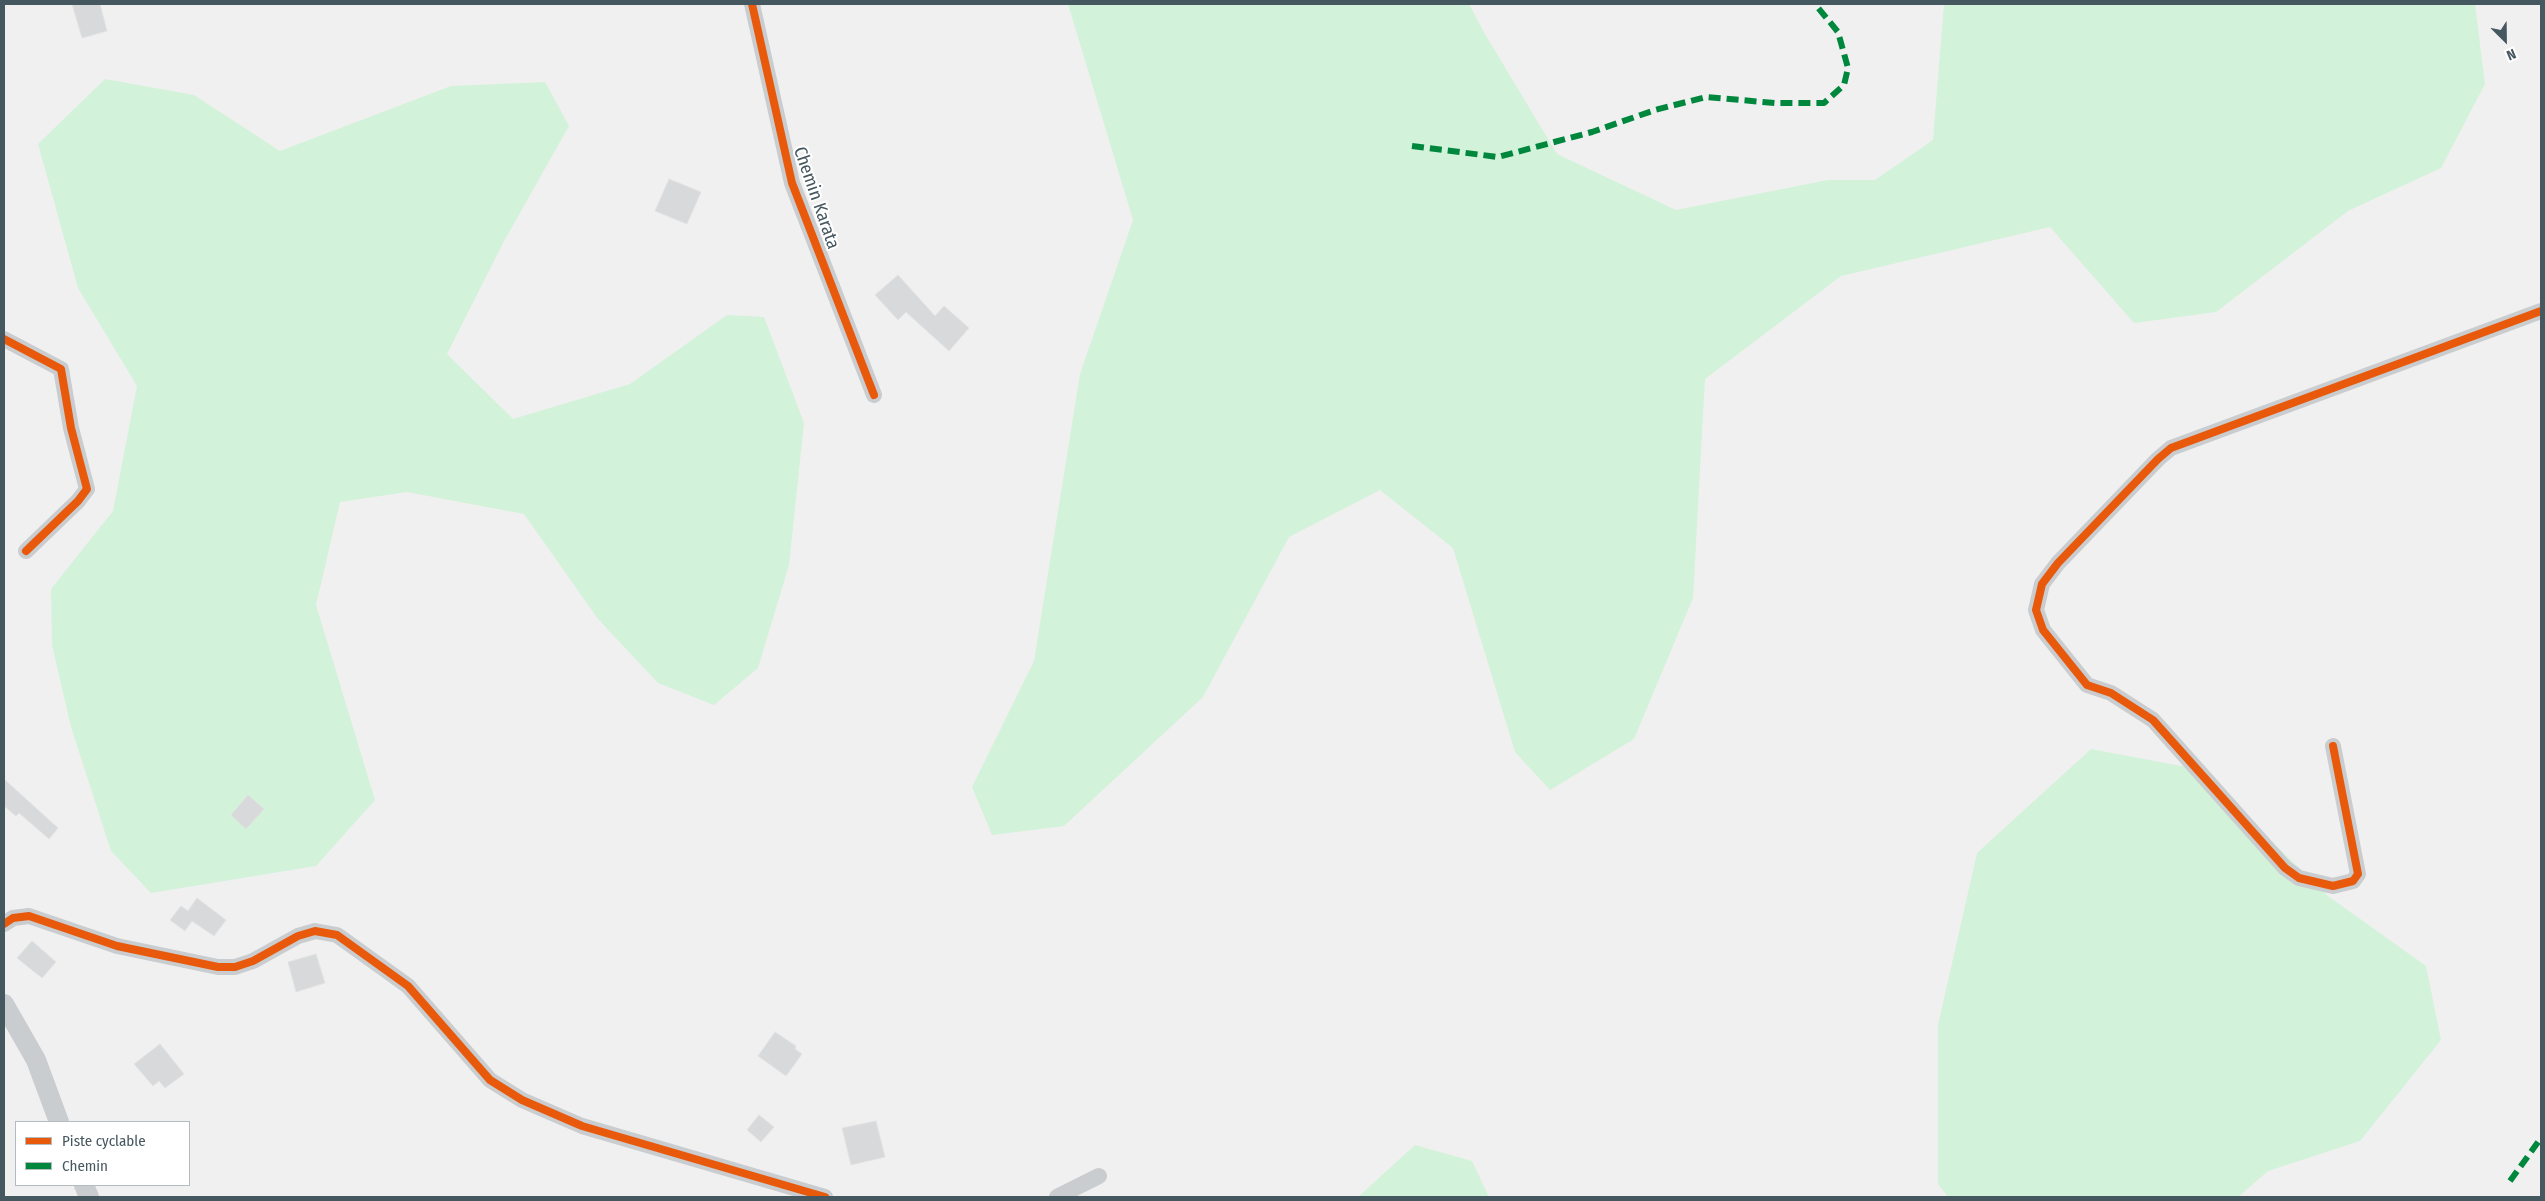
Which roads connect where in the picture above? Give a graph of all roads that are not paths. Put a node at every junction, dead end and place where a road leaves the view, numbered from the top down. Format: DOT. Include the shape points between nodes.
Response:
graph roads {
  1 [pos="752,4"];
  2 [pos="2541,312"];
  3 [pos="4,339"];
  4 [pos="874,395"];
  5 [pos="26,551"];
  6 [pos="2333,746"];
  7 [pos="4,924"];
  8 [pos="4,1004"];
  9 [pos="59,1121"];
  10 [pos="1099,1176"];
  11 [pos="825,1197"];
  12 [pos="1057,1197"];
  1 -- 4 [label="street, Chemin Karata" via="792,183"];
  2 -- 6 [label="street" via="2171,448 2058,563 2042,584 2036,610 2043,630 2087,685 2111,693 2153,720 2285,868 2299,878 2333,886 2353,881 2358,874"];
  3 -- 5 [label="street" via="61,369 71,428 87,489"];
  7 -- 11 [label="street" via="13,918 29,916 117,946 218,968 253,961 298,936 315,931 337,935 408,986 490,1080 522,1100 582,1126"];
  8 -- 9 [label="street" via="36,1060"];
  10 -- 12 [label="street"];
}
